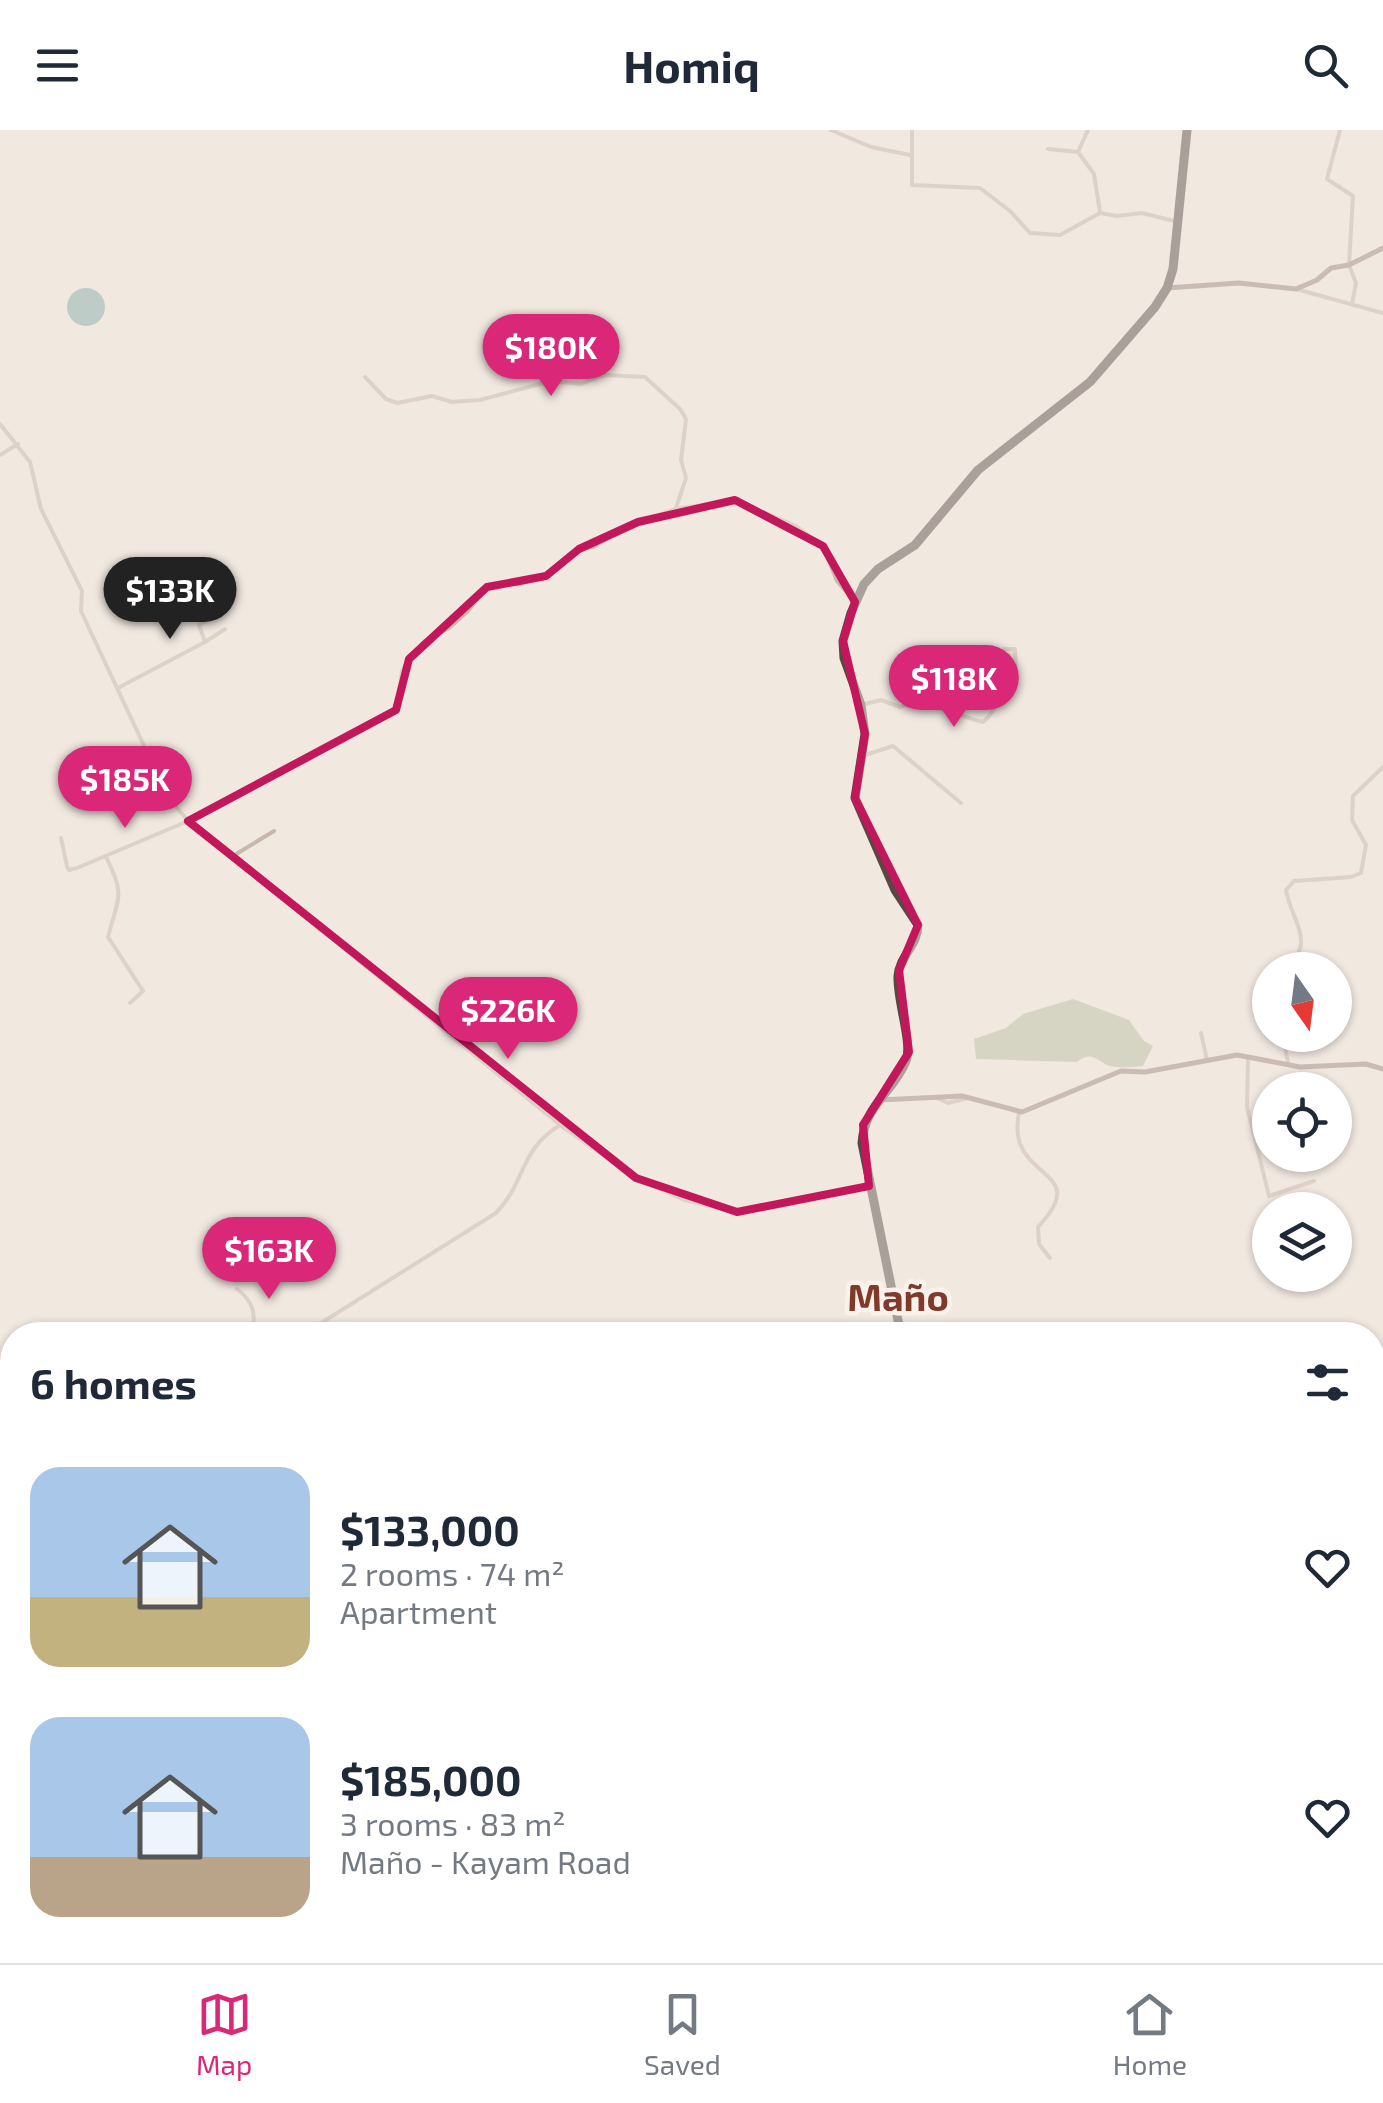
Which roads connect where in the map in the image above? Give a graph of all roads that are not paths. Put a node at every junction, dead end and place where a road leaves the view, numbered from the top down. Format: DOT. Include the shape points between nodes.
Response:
graph roads {
  1 [pos="831,130"];
  2 [pos="912,130"];
  3 [pos="1088,130"];
  4 [pos="1187,130"];
  5 [pos="1340,130"];
  6 [pos="1048,149"];
  7 [pos="1078,152"];
  8 [pos="910,155"];
  9 [pos="1100,213"];
  10 [pos="1179,222"];
  11 [pos="1383,248"];
  12 [pos="1350,265"];
  13 [pos="1168,288"];
  14 [pos="1296,290"];
  15 [pos="1352,304"];
  16 [pos="1383,312"];
  17 [pos="365,377"];
  18 [pos="0,424"];
  19 [pos="18,444"];
  20 [pos="0,455"];
  21 [pos="676,509"];
  22 [pos="856,602"];
  23 [pos="218,614"];
  24 [pos="224,629"];
  25 [pos="206,642"];
  26 [pos="1016,676"];
  27 [pos="117,688"];
  28 [pos="861,704"];
  29 [pos="862,756"];
  30 [pos="1383,767"];
  31 [pos="961,804"];
  32 [pos="188,820"];
  33 [pos="274,831"];
  34 [pos="62,838"];
  35 [pos="233,856"];
  36 [pos="106,857"];
  37 [pos="1295,952"];
  38 [pos="130,1003"];
  39 [pos="1201,1033"];
  40 [pos="1286,1052"];
  41 [pos="1248,1058"];
  42 [pos="1207,1060"];
  43 [pos="1288,1063"];
  44 [pos="1383,1068"];
  45 [pos="877,1100"];
  46 [pos="1019,1112"];
  47 [pos="560,1125"];
  48 [pos="1314,1181"];
  49 [pos="870,1186"];
  50 [pos="1050,1258"];
  51 [pos="237,1288"];
  52 [pos="253,1322"];
  53 [pos="323,1322"];
  54 [pos="898,1322"];
  1 -- 8 [label="street"];
  2 -- 8 [label="street"];
  3 -- 7 [label="street"];
  4 -- 10 [label="highway"];
  5 -- 12 [label="street" via="1327,179 1353,196"];
  6 -- 7 [label="street"];
  7 -- 9 [label="street" via="1094,174"];
  8 -- 9 [label="street" via="912,184 980,188 1030,233 1060,236"];
  9 -- 10 [label="street"];
  10 -- 13 [label="highway"];
  11 -- 12 [label="street"];
  12 -- 14 [label="street"];
  12 -- 15 [label="street" via="1356,283"];
  13 -- 14 [label="street" via="1239,282"];
  13 -- 22 [label="highway" via="1090,382 978,470 914,545 864,584"];
  14 -- 15 [label="street"];
  15 -- 16 [label="street"];
  17 -- 21 [label="street" via="397,403 432,396 480,400 550,382 581,384 604,374 645,377 686,419 686,478"];
  18 -- 19 [label="street"];
  19 -- 20 [label="street"];
  19 -- 27 [label="street"];
  21 -- 22 [label="street" via="735,500 796,526 823,546 837,581"];
  21 -- 32 [label="street" via="580,549 546,576 487,587 450,628 424,641 409,659 393,712"];
  22 -- 28 [label="highway" via="843,641"];
  23 -- 25 [label="street" via="199,625"];
  24 -- 25 [label="street"];
  25 -- 27 [label="street"];
  26 -- 28 [label="street" via="1015,649 1004,649 998,703 983,722 910,703"];
  27 -- 32 [label="street" via="168,797"];
  28 -- 29 [label="highway"];
  29 -- 31 [label="street" via="894,746"];
  29 -- 45 [label="highway" via="857,805 918,925 899,970 909,1052 896,1081"];
  30 -- 37 [label="street" via="1354,796 1352,820 1366,846 1360,873 1294,881 1286,890 1302,930"];
  32 -- 35 [label="street"];
  32 -- 36 [label="street"];
  33 -- 35 [label="street"];
  34 -- 36 [label="street" via="69,870"];
  35 -- 47 [label="street"];
  36 -- 38 [label="street" via="120,896 108,937 143,991"];
  39 -- 42 [label="street"];
  40 -- 43 [label="street"];
  41 -- 42 [label="street"];
  41 -- 43 [label="street"];
  41 -- 48 [label="street" via="1247,1107 1269,1196"];
  42 -- 46 [label="street" via="1121,1071"];
  43 -- 44 [label="street"];
  45 -- 46 [label="street" via="968,1098"];
  45 -- 49 [label="highway" via="863,1126"];
  46 -- 50 [label="street" via="1021,1147 1054,1183 1058,1197 1038,1227 1039,1244"];
  47 -- 49 [label="street" via="636,1178 728,1211"];
  47 -- 53 [label="street" via="533,1146 496,1213"];
  49 -- 54 [label="highway"];
  51 -- 52 [label="street" via="254,1309"];
}
